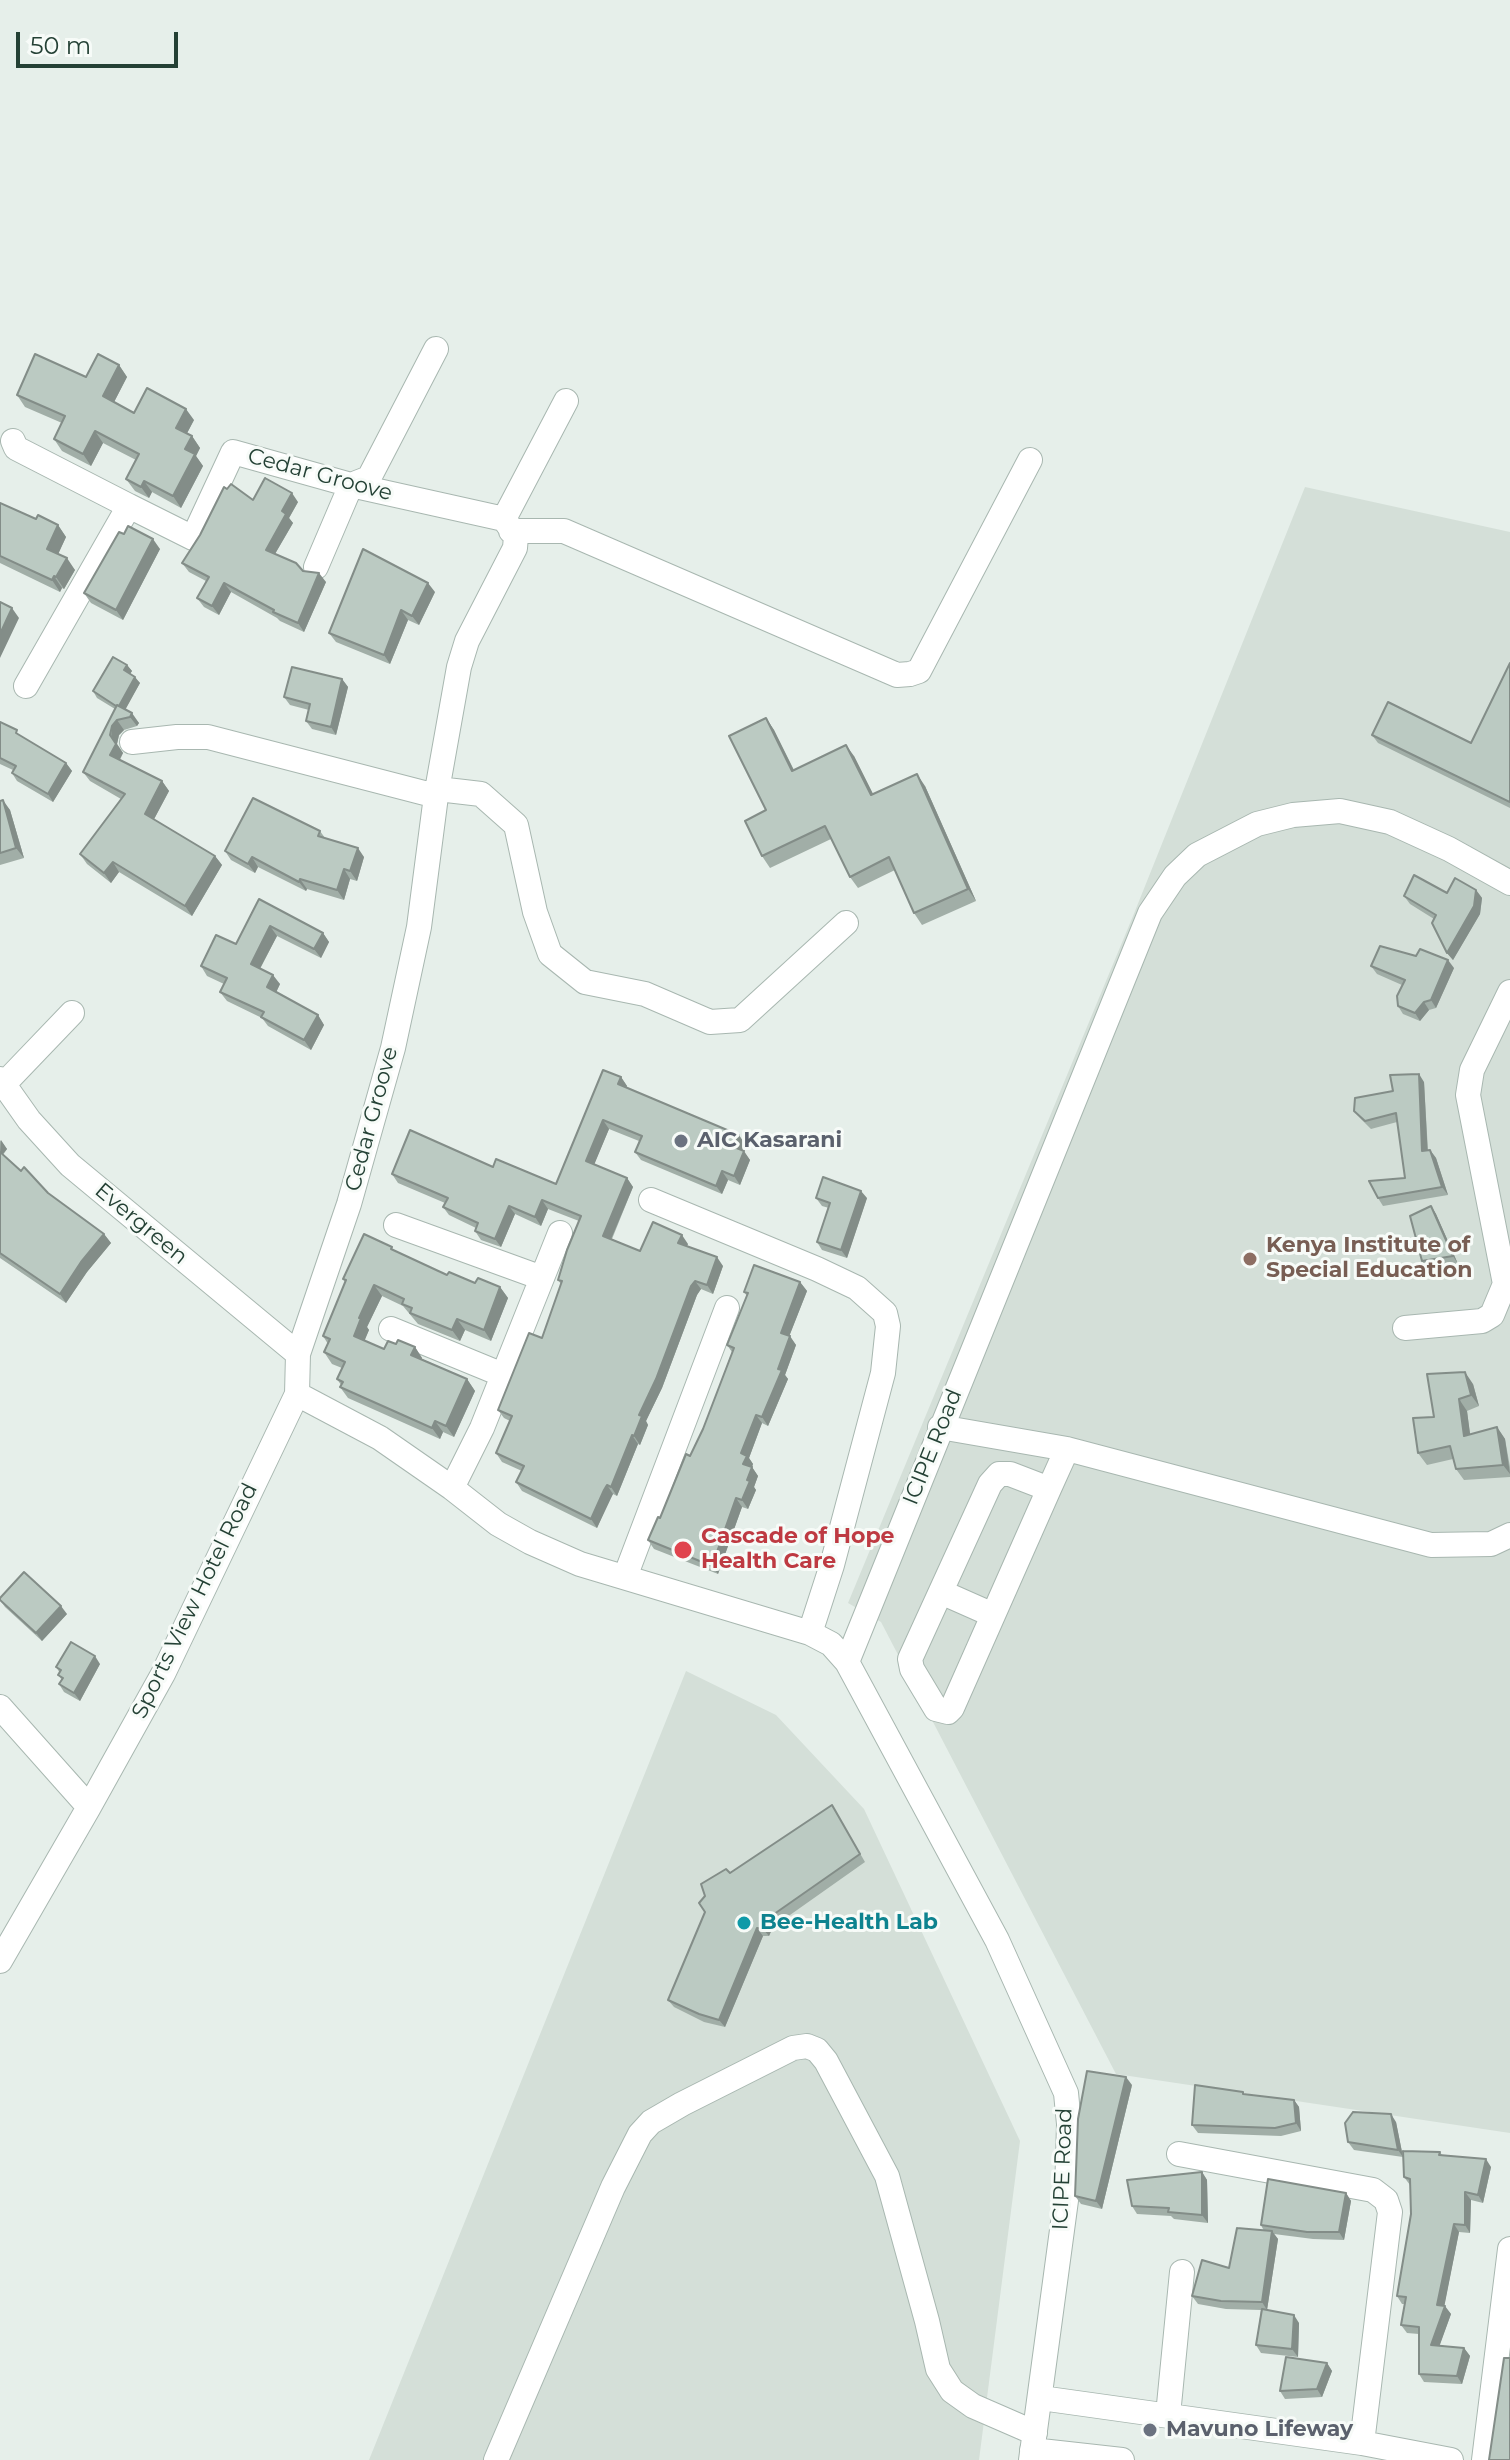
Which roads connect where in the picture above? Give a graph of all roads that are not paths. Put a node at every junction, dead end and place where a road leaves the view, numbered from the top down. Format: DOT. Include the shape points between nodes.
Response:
graph roads {
  1 [pos="436,349"];
  2 [pos="566,401"];
  3 [pos="13,441"];
  4 [pos="1030,460"];
  5 [pos="351,485"];
  6 [pos="129,506"];
  7 [pos="508,525"];
  8 [pos="316,567"];
  9 [pos="26,686"];
  10 [pos="132,742"];
  11 [pos="437,792"];
  12 [pos="1510,883"];
  13 [pos="846,923"];
  14 [pos="1510,992"];
  15 [pos="72,1013"];
  16 [pos="1500,1039"];
  17 [pos="2,1082"];
  18 [pos="651,1200"];
  19 [pos="396,1225"];
  20 [pos="560,1233"];
  21 [pos="542,1278"];
  22 [pos="727,1308"];
  23 [pos="1405,1328"];
  24 [pos="391,1329"];
  25 [pos="298,1354"];
  26 [pos="503,1375"];
  27 [pos="297,1394"];
  28 [pos="940,1427"];
  29 [pos="1067,1449"];
  30 [pos="452,1488"];
  31 [pos="1049,1489"];
  32 [pos="1510,1535"];
  33 [pos="625,1577"];
  34 [pos="941,1592"];
  35 [pos="993,1615"];
  36 [pos="810,1633"];
  37 [pos="847,1662"];
  38 [pos="0,1707"];
  39 [pos="89,1807"];
  40 [pos="0,1961"];
  41 [pos="1179,2154"];
  42 [pos="1510,2249"];
  43 [pos="1182,2272"];
  44 [pos="1041,2398"];
  45 [pos="1168,2415"];
  46 [pos="1362,2443"];
  47 [pos="1033,2448"];
  48 [pos="496,2460"];
  49 [pos="1122,2460"];
  50 [pos="1447,2460"];
  51 [pos="1484,2460"];
  1 -- 5 [label="street" via="369,478"];
  2 -- 7 [label="street"];
  3 -- 6 [label="street" via="16,448"];
  4 -- 7 [label="street" via="919,671 910,674 897,675 564,531"];
  5 -- 6 [label="street, Cedar Groove" via="233,452 193,538"];
  5 -- 7 [label="street, Cedar Groove"];
  5 -- 8 [label="street"];
  6 -- 9 [label="street"];
  7 -- 11 [label="street, Cedar Groove" via="516,536 515,548 467,641"];
  10 -- 11 [label="street" via="208,737"];
  11 -- 13 [label="street" via="481,794 516,825 550,954 585,982 645,994 710,1022 740,1020"];
  11 -- 25 [label="street, Cedar Groove" via="419,927 393,1048 349,1204"];
  12 -- 28 [label="street, ICIPE Road" via="1390,822 1340,811 1257,824 1186,865 1150,913"];
  14 -- 16 [label="street"];
  15 -- 17 [label="street"];
  16 -- 23 [label="street" via="1472,1070 1468,1095 1505,1284 1492,1315 1482,1321"];
  17 -- 25 [label="street, Evergreen" via="70,1165"];
  18 -- 36 [label="street" via="857,1288 885,1313 883,1373"];
  19 -- 21 [label="street"];
  20 -- 21 [label="street"];
  21 -- 26 [label="street"];
  22 -- 33 [label="street"];
  24 -- 26 [label="street"];
  25 -- 27 [label="street, Cedar Groove"];
  26 -- 30 [label="street"];
  27 -- 30 [label="street" via="380,1438"];
  27 -- 39 [label="street, Sports View Hotel Road" via="163,1674"];
  28 -- 29 [label="street"];
  28 -- 37 [label="street, ICIPE Road"];
  29 -- 31 [label="street"];
  29 -- 32 [label="street" via="1431,1545 1491,1544"];
  30 -- 33 [label="street" via="530,1542"];
  31 -- 34 [label="street" via="999,1474"];
  31 -- 35 [label="street"];
  33 -- 36 [label="street"];
  34 -- 35 [label="street"];
  34 -- 35 [label="street" via="909,1663 936,1709 952,1708"];
  36 -- 37 [label="street" via="831,1644"];
  37 -- 44 [label="street, ICIPE Road" via="997,1940 1066,2093 1067,2193"];
  38 -- 39 [label="street"];
  39 -- 40 [label="street, Sports View Hotel Road"];
  41 -- 46 [label="street" via="1373,2190 1386,2200 1390,2212"];
  42 -- 51 [label="street"];
  43 -- 45 [label="street"];
  44 -- 45 [label="street"];
  44 -- 47 [label="street, ICIPE Road"];
  45 -- 46 [label="street"];
  46 -- 50 [label="street"];
  47 -- 48 [label="street" via="952,2391 938,2369 887,2176 826,2061 807,2046 793,2048 682,2104 640,2134"];
  47 -- 49 [label="street"];
}
